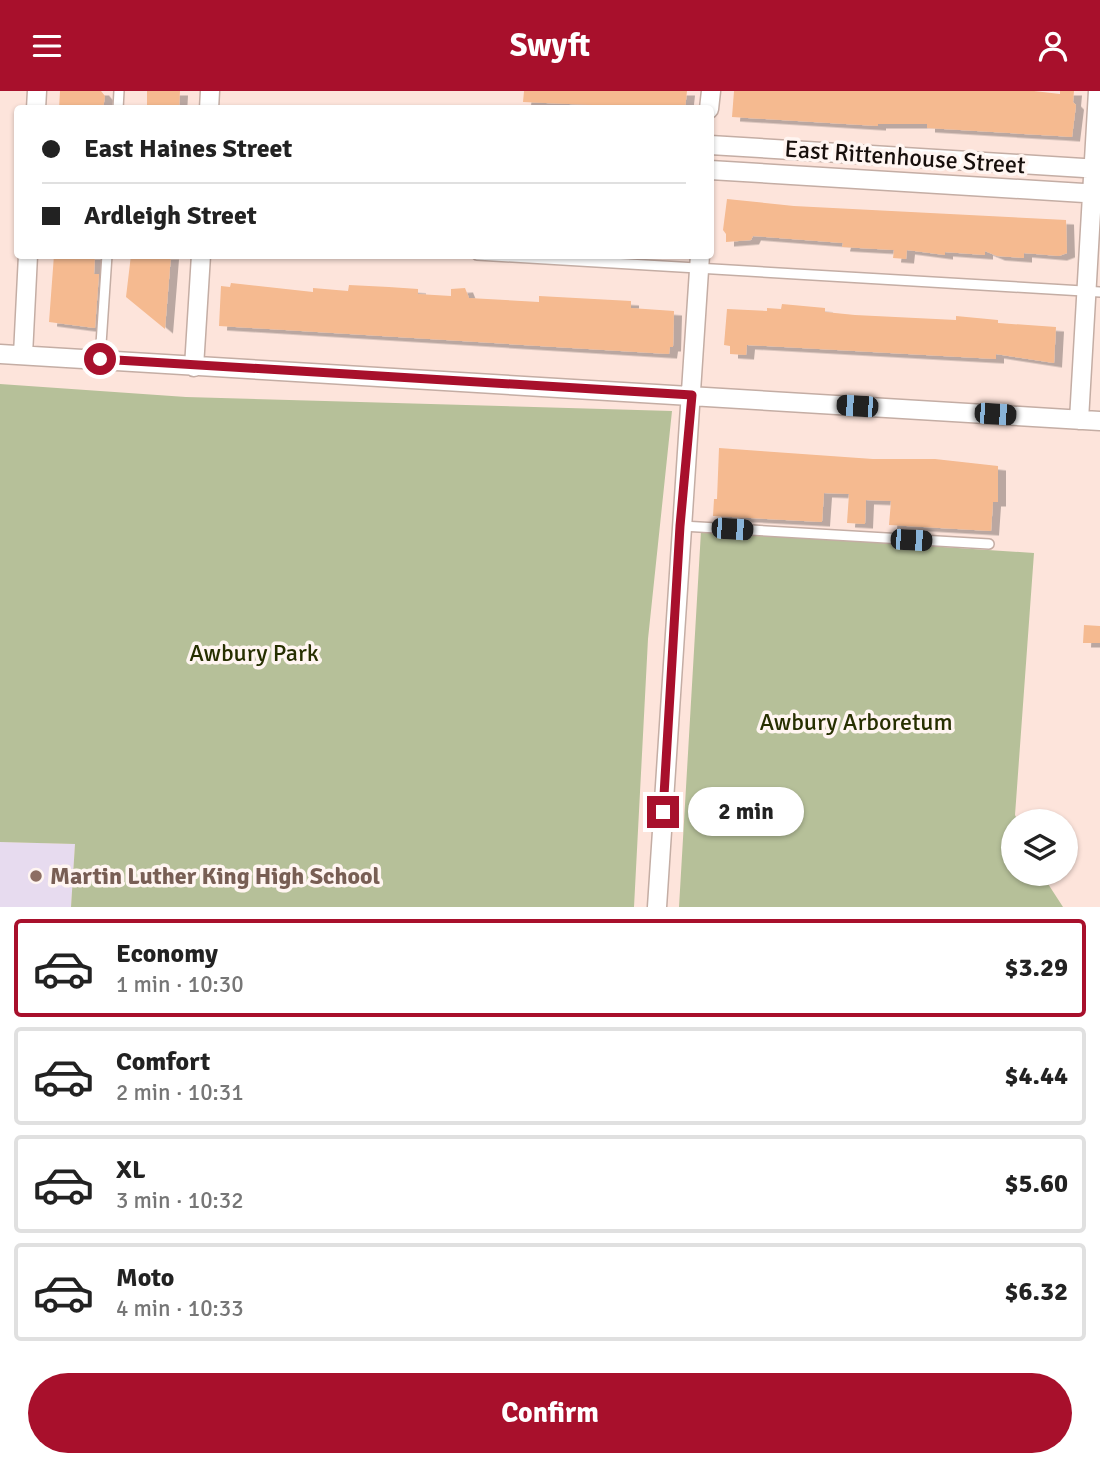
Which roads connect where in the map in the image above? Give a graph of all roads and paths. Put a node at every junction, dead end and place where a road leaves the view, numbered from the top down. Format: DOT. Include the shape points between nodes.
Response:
graph roads {
  1 [pos="1098,91"];
  2 [pos="714,145"];
  3 [pos="1096,169"];
  4 [pos="714,170"];
  5 [pos="1096,193"];
  6 [pos="28,259"];
  7 [pos="107,259"];
  8 [pos="201,259"];
  9 [pos="626,259"];
  10 [pos="700,261"];
  11 [pos="1093,291"];
  12 [pos="0,354"];
  13 [pos="23,355"];
  14 [pos="100,359"];
  15 [pos="194,367"];
  16 [pos="692,395"];
  17 [pos="1079,420"];
  18 [pos="1100,421"];
  19 [pos="680,526"];
  20 [pos="989,544"];
  21 [pos="657,907"];
  1 -- 3 [label="street"];
  2 -- 3 [label="street, East Rittenhouse Street"];
  3 -- 5 [label="street"];
  4 -- 5 [label="street, East Rittenhouse Street"];
  5 -- 11 [label="street"];
  6 -- 13 [label="street"];
  7 -- 14 [label="lane"];
  8 -- 15 [label="street"];
  9 -- 10 [label="lane"];
  10 -- 11 [label="lane"];
  10 -- 16 [label="street"];
  11 -- 17 [label="street"];
  12 -- 13 [label="street"];
  13 -- 14 [label="street"];
  14 -- 15 [label="street"];
  15 -- 16 [label="street"];
  16 -- 17 [label="street"];
  16 -- 19 [label="street"];
  17 -- 18 [label="street"];
  19 -- 20 [label="lane"];
  19 -- 21 [label="street"];
}
